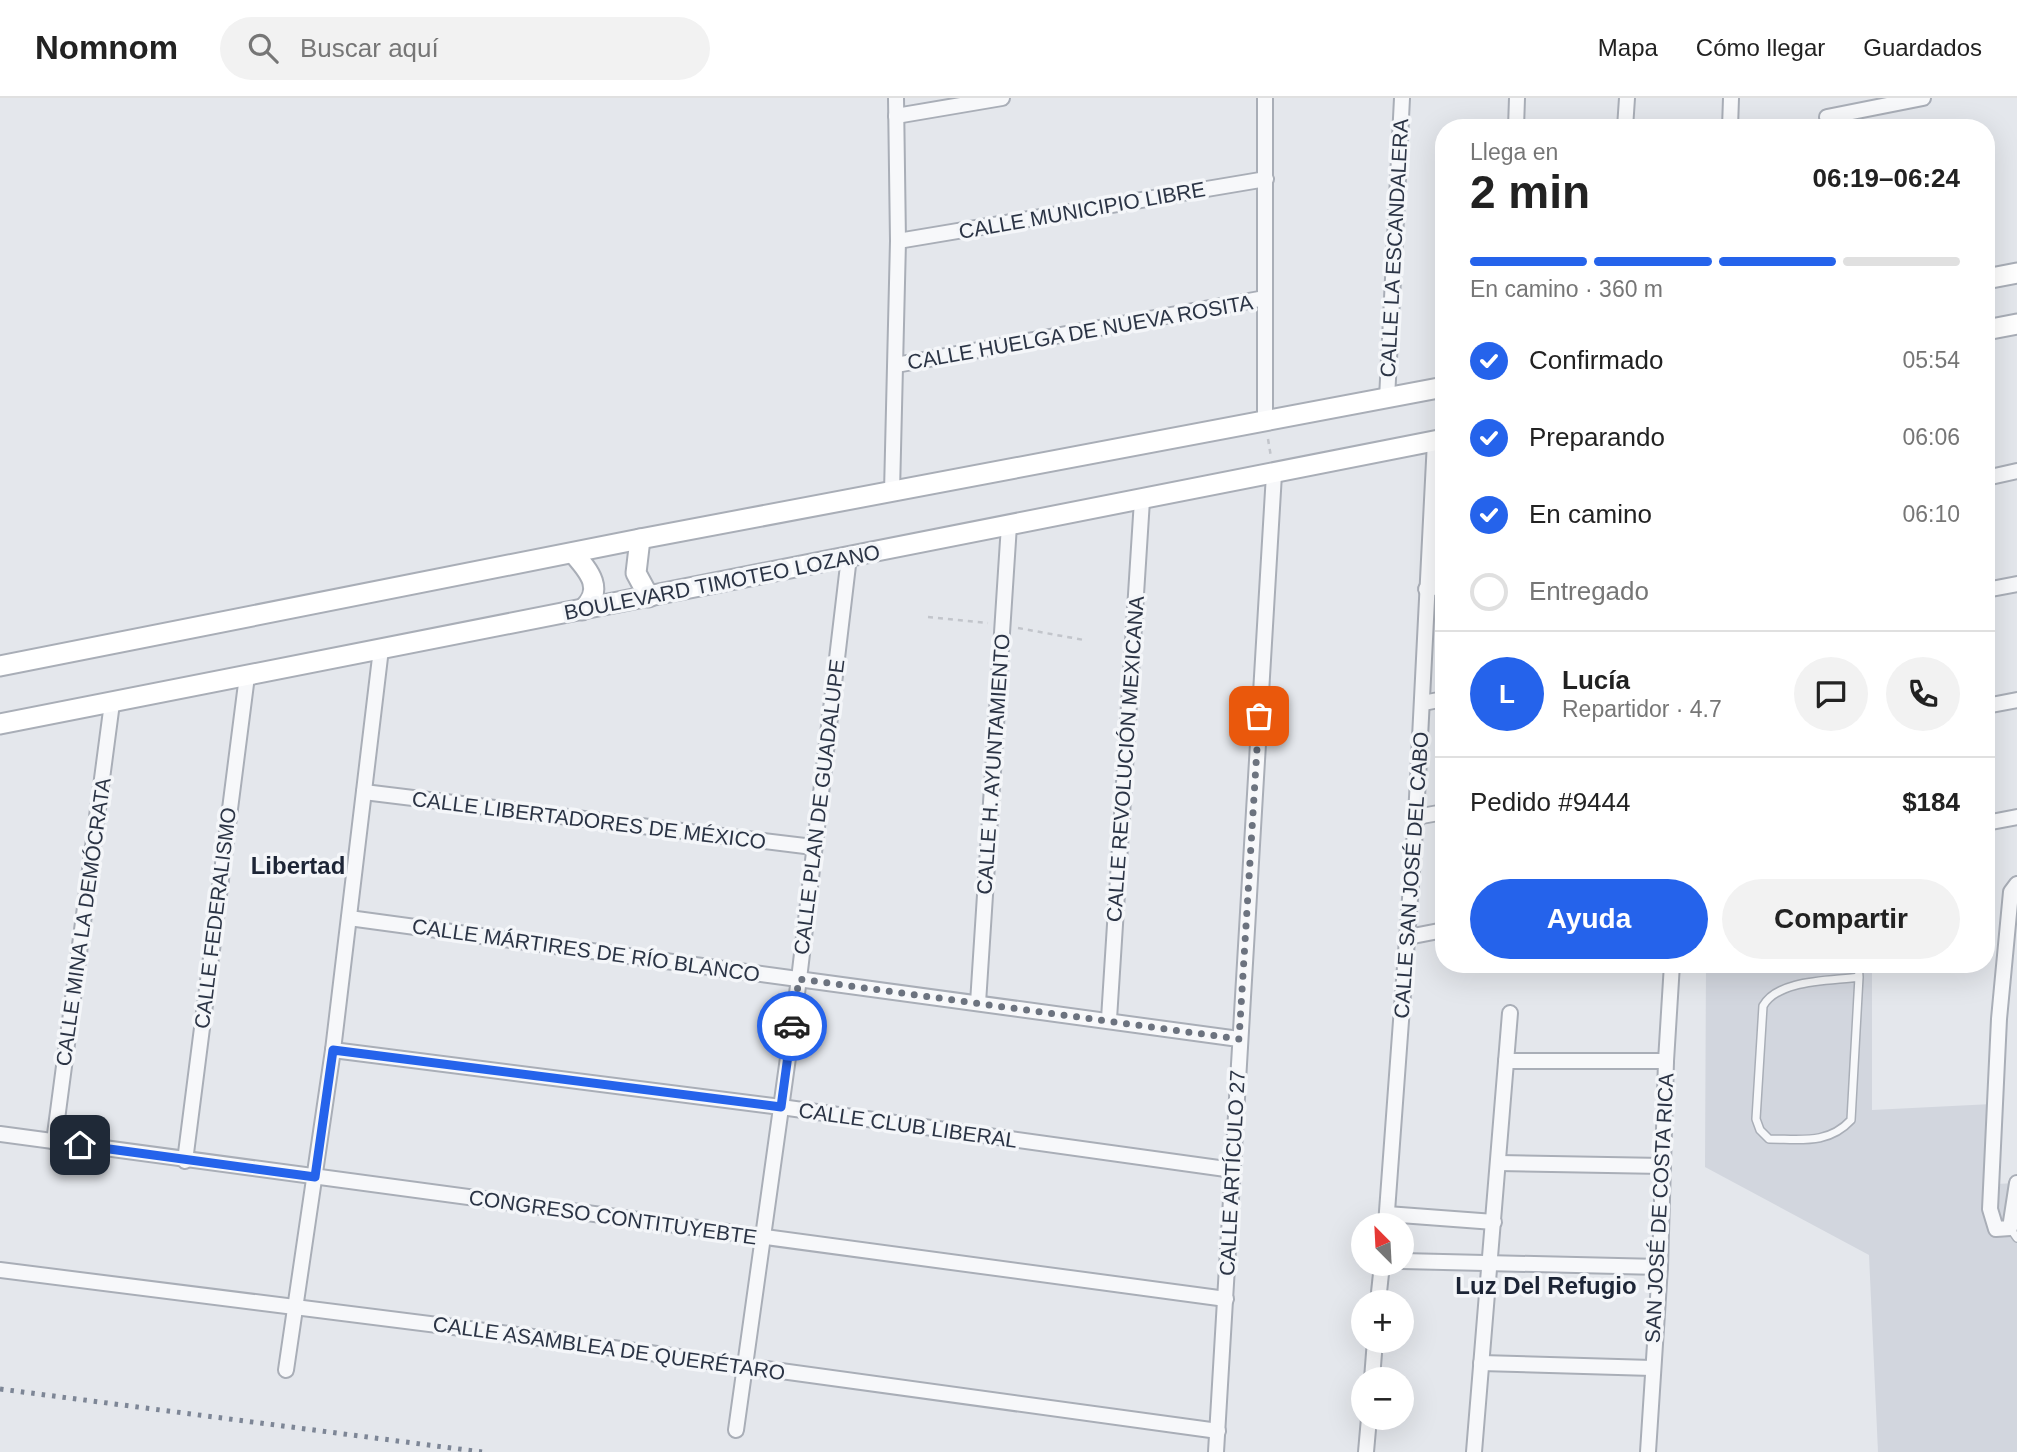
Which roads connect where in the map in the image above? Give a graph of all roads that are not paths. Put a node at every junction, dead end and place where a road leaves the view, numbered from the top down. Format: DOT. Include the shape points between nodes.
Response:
graph roads {
  1 [pos="896,98"];
  2 [pos="1002,98"];
  3 [pos="1265,98"];
  4 [pos="1402,98"];
  5 [pos="1517,98"];
  6 [pos="1627,98"];
  7 [pos="1731,98"];
  8 [pos="1923,98"];
  9 [pos="1874,103"];
  10 [pos="896,116"];
  11 [pos="1827,117"];
  12 [pos="1516,119"];
  13 [pos="1626,119"];
  14 [pos="1730,119"];
  15 [pos="1266,179"];
  16 [pos="898,241"];
  17 [pos="2017,273"];
  18 [pos="1995,277"];
  19 [pos="1265,298"];
  20 [pos="2017,324"];
  21 [pos="1995,328"];
  22 [pos="896,365"];
  23 [pos="1435,389"];
  24 [pos="1387,398"];
  25 [pos="1265,422"];
  26 [pos="1435,441"];
  27 [pos="2017,471"];
  28 [pos="1274,474"];
  29 [pos="1995,476"];
  30 [pos="1435,486"];
  31 [pos="892,492"];
  32 [pos="1142,500"];
  33 [pos="1009,525"];
  34 [pos="640,539"];
  35 [pos="573,553"];
  36 [pos="849,558"];
  37 [pos="2017,584"];
  38 [pos="1435,588"];
  39 [pos="1995,588"];
  40 [pos="1426,589"];
  41 [pos="649,597"];
  42 [pos="582,610"];
  43 [pos="382,649"];
  44 [pos="0,666"];
  45 [pos="247,676"];
  46 [pos="2017,700"];
  47 [pos="1435,701"];
  48 [pos="112,703"];
  49 [pos="1423,704"];
  50 [pos="1995,704"];
  51 [pos="0,724"];
  52 [pos="364,792"];
  53 [pos="1435,814"];
  54 [pos="1416,817"];
  55 [pos="2017,817"];
  56 [pos="1995,821"];
  57 [pos="813,847"];
  58 [pos="2017,884"];
  59 [pos="349,918"];
  60 [pos="1435,932"];
  61 [pos="1408,937"];
  62 [pos="1671,973"];
  63 [pos="1859,973"];
  64 [pos="1859,977"];
  65 [pos="799,979"];
  66 [pos="978,1003"];
  67 [pos="1510,1013"];
  68 [pos="1109,1019"];
  69 [pos="1239,1039"];
  70 [pos="333,1050"];
  71 [pos="1506,1060"];
  72 [pos="1666,1060"];
  73 [pos="781,1107"];
  74 [pos="0,1134"];
  75 [pos="54,1142"];
  76 [pos="185,1161"];
  77 [pos="1499,1163"];
  78 [pos="1663,1166"];
  79 [pos="1233,1170"];
  80 [pos="315,1177"];
  81 [pos="2017,1183"];
  82 [pos="1387,1213"];
  83 [pos="1414,1221"];
  84 [pos="1494,1222"];
  85 [pos="2014,1233"];
  86 [pos="763,1238"];
  87 [pos="1414,1261"];
  88 [pos="1490,1262"];
  89 [pos="1660,1267"];
  90 [pos="0,1270"];
  91 [pos="1226,1299"];
  92 [pos="296,1306"];
  93 [pos="1481,1363"];
  94 [pos="746,1366"];
  95 [pos="1652,1368"];
  96 [pos="286,1370"];
  97 [pos="736,1430"];
  98 [pos="1367,1430"];
  99 [pos="1218,1431"];
  100 [pos="1216,1452"];
  101 [pos="1366,1452"];
  102 [pos="1474,1452"];
  103 [pos="1648,1452"];
  1 -- 10 [label="street"];
  2 -- 10 [label="street"];
  3 -- 15 [label="street"];
  4 -- 24 [label="street, CALLE LA ESCANDALERA"];
  5 -- 12 [label="street"];
  6 -- 13 [label="street"];
  7 -- 14 [label="street"];
  8 -- 9 [label="street"];
  9 -- 11 [label="street"];
  10 -- 16 [label="street"];
  15 -- 16 [label="street, CALLE MUNICIPIO LIBRE"];
  15 -- 19 [label="street"];
  16 -- 22 [label="street"];
  17 -- 18 [label="main road"];
  19 -- 22 [label="street, CALLE HUELGA DE NUEVA ROSITA"];
  19 -- 25 [label="street"];
  20 -- 21 [label="main road"];
  22 -- 31 [label="street"];
  23 -- 24 [label="main road"];
  24 -- 25 [label="main road"];
  25 -- 31 [label="main road"];
  26 -- 28 [label="main road, BOULEVARD TIMOTEO LOZANO"];
  27 -- 29 [label="street"];
  28 -- 32 [label="main road, BOULEVARD TIMOTEO LOZANO"];
  28 -- 69 [label="street, CALLE ARTÍCULO 27"];
  30 -- 40 [label="street, CALLE SAN JOSÉ DEL CABO"];
  31 -- 34 [label="main road"];
  32 -- 33 [label="main road, BOULEVARD TIMOTEO LOZANO"];
  32 -- 68 [label="street, CALLE REVOLUCIÓN MEXICANA"];
  33 -- 36 [label="main road, BOULEVARD TIMOTEO LOZANO"];
  33 -- 66 [label="street, CALLE H. AYUNTAMIENTO"];
  34 -- 35 [label="main road"];
  34 -- 41 [label="main road" via="636,573"];
  35 -- 42 [label="main road" via="594,582 591,603"];
  35 -- 44 [label="main road"];
  36 -- 41 [label="main road, BOULEVARD TIMOTEO LOZANO"];
  36 -- 57 [label="street, CALLE PLAN DE GUADALUPE"];
  37 -- 39 [label="street"];
  38 -- 40 [label="street"];
  40 -- 49 [label="street, CALLE SAN JOSÉ DEL CABO"];
  41 -- 42 [label="main road, BOULEVARD TIMOTEO LOZANO"];
  42 -- 43 [label="main road, BOULEVARD TIMOTEO LOZANO"];
  43 -- 45 [label="main road, BOULEVARD TIMOTEO LOZANO"];
  43 -- 52 [label="street"];
  45 -- 48 [label="main road, BOULEVARD TIMOTEO LOZANO"];
  45 -- 76 [label="street, CALLE FEDERALISMO"];
  46 -- 50 [label="street"];
  47 -- 49 [label="street"];
  48 -- 51 [label="main road, BOULEVARD TIMOTEO LOZANO"];
  48 -- 75 [label="street, CALLE MINA LA DEMÓCRATA"];
  49 -- 54 [label="street, CALLE SAN JOSÉ DEL CABO"];
  52 -- 57 [label="street, CALLE LIBERTADORES DE MÉXICO"];
  52 -- 59 [label="street"];
  53 -- 54 [label="street"];
  54 -- 61 [label="street, CALLE SAN JOSÉ DEL CABO"];
  55 -- 56 [label="street"];
  57 -- 65 [label="street, CALLE PLAN DE GUADALUPE"];
  58 -- 85 [label="street" via="2011,891 2003,965 1990,1209 1996,1228"];
  59 -- 65 [label="street, CALLE MÁRTIRES DE RÍO BLANCO"];
  59 -- 70 [label="street"];
  60 -- 61 [label="street"];
  61 -- 82 [label="street, CALLE SAN JOSÉ DEL CABO"];
  62 -- 72 [label="street, SAN JOSÉ DE COSTA RICA"];
  63 -- 64 [label="lane"];
  64 -- 64 [label="lane" via="1780,989 1768,997 1763,1006 1756,1119 1769,1139 1823,1139 1840,1132 1851,1120"];
  65 -- 66 [label="street, CALLE MÁRTIRES DE RÍO BLANCO"];
  65 -- 73 [label="street, CALLE PLAN DE GUADALUPE"];
  66 -- 68 [label="street, CALLE MÁRTIRES DE RÍO BLANCO"];
  67 -- 71 [label="street"];
  68 -- 69 [label="street, CALLE MÁRTIRES DE RÍO BLANCO"];
  69 -- 79 [label="street, CALLE ARTÍCULO 27"];
  70 -- 73 [label="street, CALLE CLUB LIBERAL"];
  70 -- 80 [label="street"];
  71 -- 72 [label="street"];
  71 -- 77 [label="street"];
  72 -- 78 [label="street, SAN JOSÉ DE COSTA RICA"];
  73 -- 79 [label="street, CALLE CLUB LIBERAL"];
  73 -- 86 [label="street, CALLE PLAN DE GUADALUPE"];
  74 -- 75 [label="street, CONGRESO CONTITUYEBTE"];
  75 -- 76 [label="street, CONGRESO CONTITUYEBTE"];
  76 -- 80 [label="street, CONGRESO CONTITUYEBTE"];
  77 -- 78 [label="street"];
  77 -- 84 [label="street"];
  78 -- 89 [label="street, SAN JOSÉ DE COSTA RICA"];
  79 -- 91 [label="street, CALLE ARTÍCULO 27"];
  80 -- 86 [label="street, CONGRESO CONTITUYEBTE"];
  80 -- 92 [label="street"];
  81 -- 85 [label="street"];
  83 -- 84 [label="street"];
  84 -- 88 [label="street"];
  86 -- 91 [label="street, CONGRESO CONTITUYEBTE"];
  86 -- 94 [label="street, CALLE PLAN DE GUADALUPE"];
  87 -- 88 [label="street"];
  88 -- 89 [label="street"];
  88 -- 93 [label="street"];
  89 -- 95 [label="street, SAN JOSÉ DE COSTA RICA"];
  90 -- 92 [label="street, CALLE ASAMBLEA DE QUERÉTARO"];
  91 -- 99 [label="street, CALLE ARTÍCULO 27"];
  92 -- 94 [label="street, CALLE ASAMBLEA DE QUERÉTARO"];
  92 -- 96 [label="street"];
  93 -- 95 [label="street"];
  93 -- 102 [label="street"];
  94 -- 97 [label="street, CALLE PLAN DE GUADALUPE"];
  94 -- 99 [label="street, CALLE ASAMBLEA DE QUERÉTARO"];
  95 -- 103 [label="street, SAN JOSÉ DE COSTA RICA"];
  98 -- 101 [label="street"];
  99 -- 100 [label="street, CALLE ARTÍCULO 27"];
}
